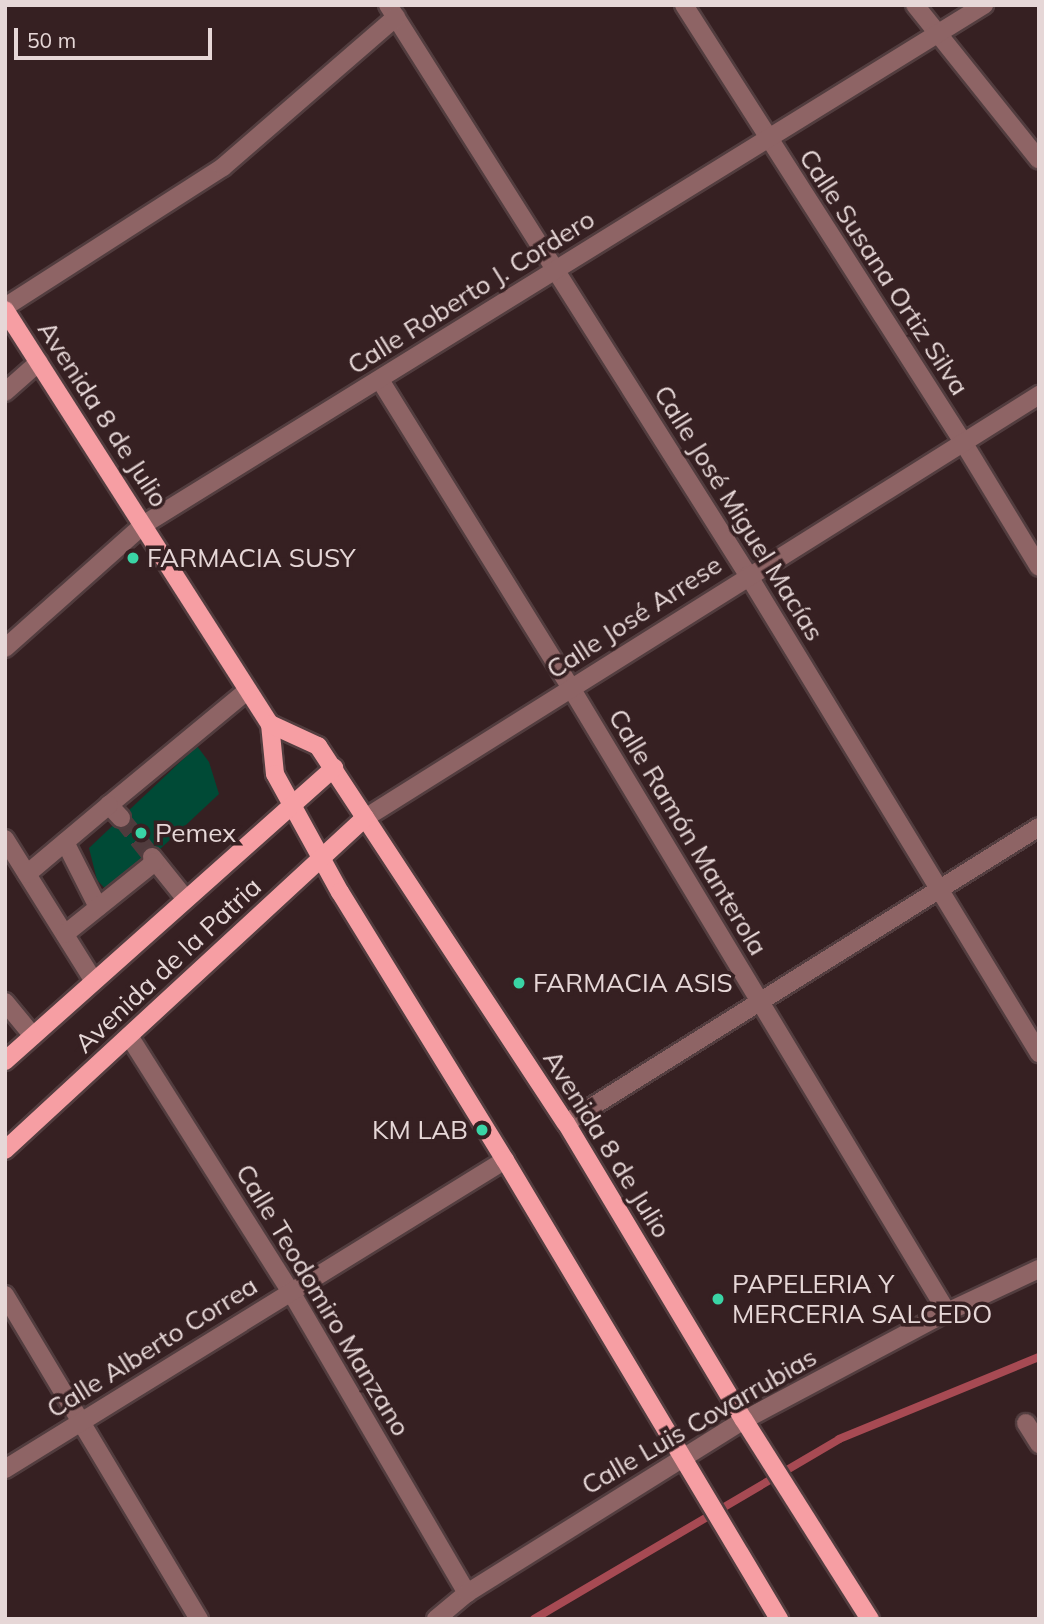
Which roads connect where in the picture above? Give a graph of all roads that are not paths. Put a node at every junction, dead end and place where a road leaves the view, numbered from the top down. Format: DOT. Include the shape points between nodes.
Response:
graph roads {
  1 [pos="684,5"];
  2 [pos="915,5"];
  3 [pos="984,5"];
  4 [pos="392,11"];
  5 [pos="938,33"];
  6 [pos="767,139"];
  7 [pos="1039,160"];
  8 [pos="555,270"];
  9 [pos="5,308"];
  10 [pos="39,362"];
  11 [pos="380,380"];
  12 [pos="5,392"];
  13 [pos="1039,395"];
  14 [pos="963,442"];
  15 [pos="143,525"];
  16 [pos="1039,567"];
  17 [pos="748,575"];
  18 [pos="5,648"];
  19 [pos="571,688"];
  20 [pos="248,690"];
  21 [pos="270,724"];
  22 [pos="334,768"];
  23 [pos="293,806"];
  24 [pos="365,818"];
  25 [pos="1039,827"];
  26 [pos="5,839"];
  27 [pos="65,842"];
  28 [pos="321,858"];
  29 [pos="27,874"];
  30 [pos="941,889"];
  31 [pos="185,898"];
  32 [pos="98,907"];
  33 [pos="65,934"];
  34 [pos="93,980"];
  35 [pos="5,1002"];
  36 [pos="759,1002"];
  37 [pos="33,1036"];
  38 [pos="129,1036"];
  39 [pos="1039,1053"];
  40 [pos="5,1061"];
  41 [pos="566,1124"];
  42 [pos="5,1150"];
  43 [pos="505,1160"];
  44 [pos="1039,1269"];
  45 [pos="291,1292"];
  46 [pos="5,1295"];
  47 [pos="947,1312"];
  48 [pos="744,1420"];
  49 [pos="83,1421"];
  50 [pos="1026,1423"];
  51 [pos="1039,1444"];
  52 [pos="680,1457"];
  53 [pos="5,1469"];
  54 [pos="467,1593"];
  55 [pos="200,1619"];
  56 [pos="436,1619"];
  57 [pos="779,1619"];
  58 [pos="870,1619"];
  1 -- 6 [label="street, Calle Susana Ortiz Silva"];
  2 -- 5 [label="street"];
  3 -- 5 [label="street, Calle Roberto J. Cordero"];
  4 -- 8 [label="street, Calle José Miguel Macías"];
  4 -- 9 [label="street" via="223,166"];
  5 -- 6 [label="street, Calle Roberto J. Cordero"];
  5 -- 7 [label="street"];
  6 -- 8 [label="street, Calle Roberto J. Cordero"];
  6 -- 14 [label="street, Calle Susana Ortiz Silva"];
  8 -- 11 [label="street, Calle Roberto J. Cordero"];
  8 -- 17 [label="street, Calle José Miguel Macías"];
  9 -- 10 [label="main road, Avenida 8 de Julio"];
  10 -- 12 [label="street"];
  10 -- 15 [label="main road, Avenida 8 de Julio"];
  11 -- 15 [label="street, Calle Roberto J. Cordero"];
  11 -- 19 [label="street, Calle Ramón Manterola"];
  13 -- 14 [label="street, Calle José Arrese"];
  14 -- 16 [label="street, Calle Susana Ortiz Silva"];
  14 -- 17 [label="street, Calle José Arrese"];
  15 -- 18 [label="street, Calle Roberto J. Cordero"];
  15 -- 20 [label="main road, Avenida 8 de Julio"];
  17 -- 19 [label="street, Calle José Arrese"];
  17 -- 30 [label="street, Calle José Miguel Macías"];
  19 -- 24 [label="street, Calle José Arrese"];
  19 -- 36 [label="street, Calle Ramón Manterola"];
  20 -- 21 [label="main road, Avenida 8 de Julio"];
  20 -- 27 [label="street" via="115,812"];
  21 -- 22 [label="main road, Avenida 8 de Julio" via="318,746"];
  21 -- 23 [label="main road, Avenida 8 de Julio" via="275,775"];
  22 -- 23 [label="main road, Avenida de la Patria"];
  22 -- 24 [label="main road, Avenida 8 de Julio"];
  23 -- 28 [label="main road, Avenida 8 de Julio"];
  23 -- 31 [label="main road, Avenida de la Patria"];
  24 -- 28 [label="main road, Avenida de la Patria"];
  24 -- 41 [label="main road, Avenida 8 de Julio"];
  25 -- 30 [label="street"];
  26 -- 29 [label="street"];
  27 -- 29 [label="street"];
  27 -- 32 [label="street"];
  28 -- 38 [label="main road, Avenida de la Patria"];
  28 -- 43 [label="main road, Avenida 8 de Julio"];
  29 -- 33 [label="street"];
  30 -- 36 [label="street"];
  30 -- 39 [label="street, Calle José Miguel Macías"];
  31 -- 32 [label="street" via="153,859"];
  31 -- 34 [label="main road, Avenida de la Patria"];
  32 -- 33 [label="street"];
  33 -- 34 [label="street"];
  34 -- 37 [label="main road, Avenida de la Patria"];
  35 -- 37 [label="street"];
  36 -- 41 [label="street"];
  36 -- 47 [label="street, Calle Ramón Manterola"];
  37 -- 40 [label="main road, Avenida de la Patria"];
  38 -- 42 [label="main road, Avenida de la Patria"];
  38 -- 45 [label="street, Calle Teodomiro Manzano"];
  41 -- 48 [label="main road, Avenida 8 de Julio"];
  43 -- 45 [label="street, Calle Alberto Correa"];
  43 -- 52 [label="main road, Avenida 8 de Julio"];
  44 -- 47 [label="street, Calle Luis Covarrubias"];
  45 -- 49 [label="street, Calle Alberto Correa"];
  45 -- 54 [label="street, Calle Teodomiro Manzano"];
  46 -- 49 [label="street"];
  47 -- 48 [label="street, Calle Luis Covarrubias"];
  48 -- 52 [label="street, Calle Luis Covarrubias"];
  48 -- 58 [label="main road, Avenida 8 de Julio"];
  49 -- 53 [label="street, Calle Alberto Correa"];
  49 -- 55 [label="street"];
  50 -- 51 [label="street"];
  52 -- 54 [label="street, Calle Luis Covarrubias"];
  52 -- 57 [label="main road, Avenida 8 de Julio"];
  54 -- 56 [label="street, Calle Luis Covarrubias"];
}
